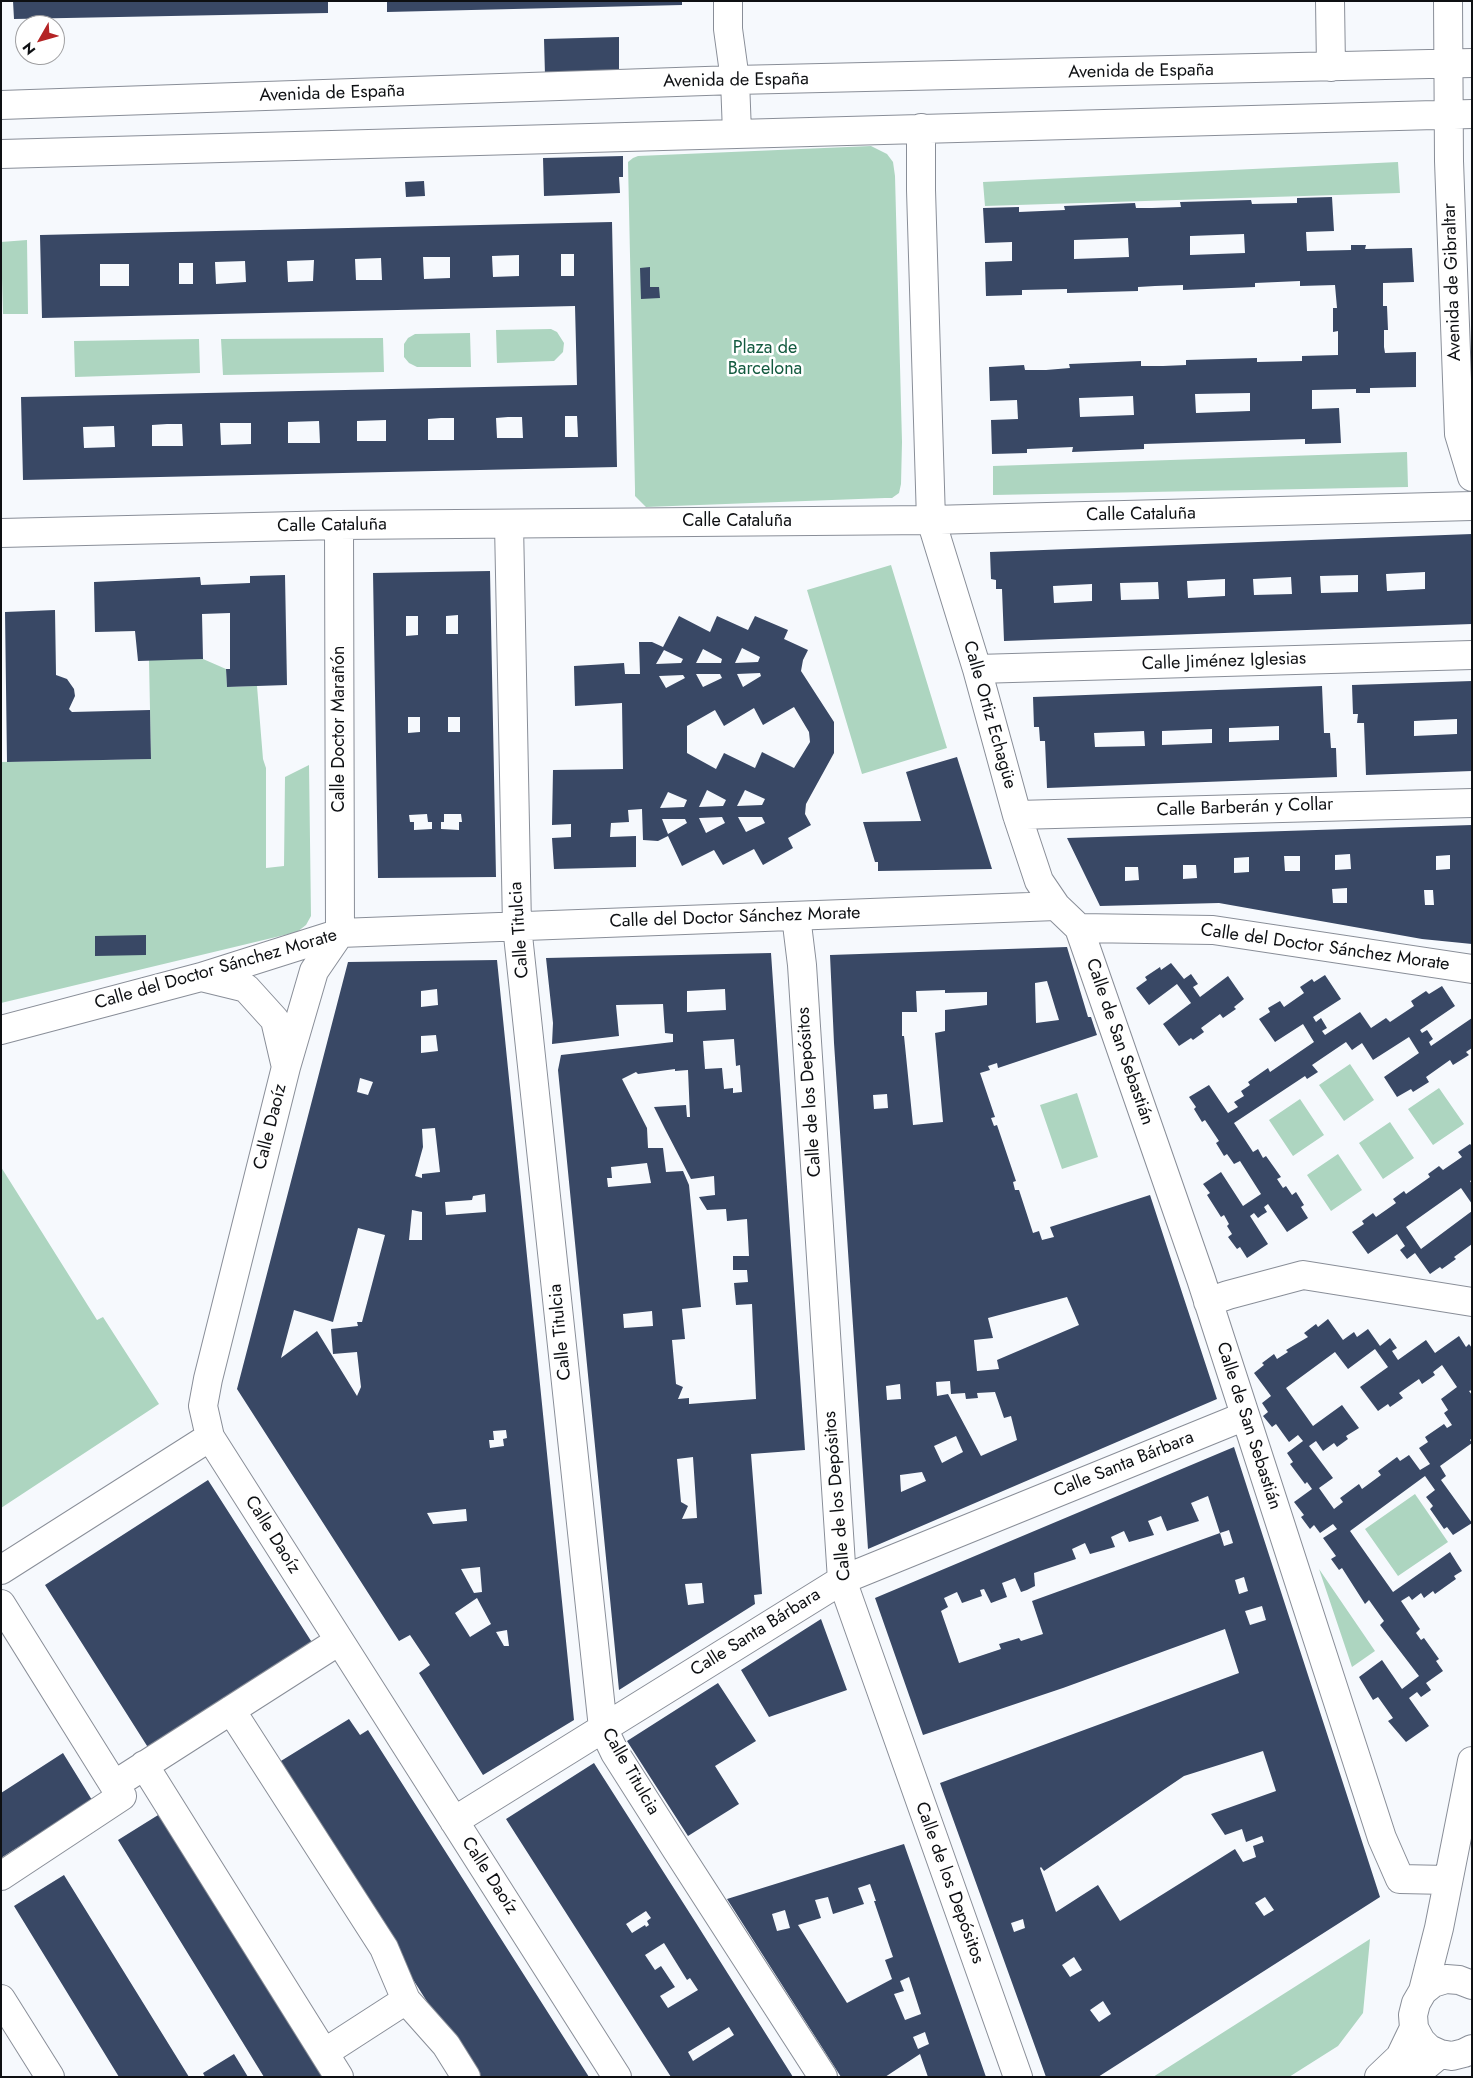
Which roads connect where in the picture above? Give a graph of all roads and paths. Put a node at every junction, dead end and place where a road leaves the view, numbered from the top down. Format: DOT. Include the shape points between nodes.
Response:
graph roads {
  1 [pos="728,1"];
  2 [pos="1330,1"];
  3 [pos="1448,1"];
  4 [pos="1460,64"];
  5 [pos="1331,67"];
  6 [pos="734,80"];
  7 [pos="1,104"];
  8 [pos="1460,114"];
  9 [pos="921,128"];
  10 [pos="737,132"];
  11 [pos="1,154"];
  12 [pos="1472,478"];
  13 [pos="1472,506"];
  14 [pos="931,520"];
  15 [pos="510,524"];
  16 [pos="339,525"];
  17 [pos="1,533"];
  18 [pos="1472,655"];
  19 [pos="977,669"];
  20 [pos="1472,803"];
  21 [pos="1018,815"];
  22 [pos="1056,906"];
  23 [pos="796,916"];
  24 [pos="517,926"];
  25 [pos="1079,928"];
  26 [pos="340,933"];
  27 [pos="1472,969"];
  28 [pos="201,977"];
  29 [pos="1,1030"];
  30 [pos="286,1067"];
  31 [pos="1208,1302"];
  32 [pos="1472,1302"];
  33 [pos="1245,1416"];
  34 [pos="210,1437"];
  35 [pos="1,1570"];
  36 [pos="842,1580"];
  37 [pos="1,1604"];
  38 [pos="339,1641"];
  39 [pos="231,1710"];
  40 [pos="602,1728"];
  41 [pos="1472,1761"];
  42 [pos="144,1765"];
  43 [pos="114,1785"];
  44 [pos="1467,1810"];
  45 [pos="454,1821"];
  46 [pos="1,1876"];
  47 [pos="1447,1880"];
  48 [pos="1439,1928"];
  49 [pos="1466,1982"];
  50 [pos="1423,1991"];
  51 [pos="1,1999"];
  52 [pos="406,2000"];
  53 [pos="1414,2028"];
  54 [pos="1472,2049"];
  55 [pos="324,2053"];
  56 [pos="1440,2054"];
  57 [pos="50,2077"];
  58 [pos="339,2077"];
  59 [pos="466,2077"];
  60 [pos="617,2077"];
  61 [pos="823,2077"];
  62 [pos="1018,2077"];
  63 [pos="1379,2077"];
  64 [pos="1412,2077"];
  1 -- 6 [label="street"];
  2 -- 5 [label="street"];
  3 -- 4 [label="street, Avenida de Gibraltar"];
  4 -- 5 [label="street, Avenida de España"];
  4 -- 8 [label="street, Avenida de Gibraltar"];
  5 -- 6 [label="street, Avenida de España"];
  6 -- 7 [label="street, Avenida de España"];
  6 -- 10 [label="street"];
  8 -- 9 [label="street"];
  8 -- 12 [label="street, Avenida de Gibraltar" via="1459,434"];
  9 -- 10 [label="street"];
  9 -- 14 [label="street"];
  10 -- 11 [label="street"];
  13 -- 14 [label="street, Calle Cataluña"];
  14 -- 15 [label="street, Calle Cataluña"];
  14 -- 19 [label="street, Calle Ortiz Echagüe"];
  15 -- 16 [label="street, Calle Cataluña"];
  15 -- 24 [label="street, Calle Titulcia"];
  16 -- 17 [label="street, Calle Cataluña"];
  16 -- 26 [label="street, Calle Doctor Marañón"];
  18 -- 19 [label="street, Calle Jiménez Iglesias"];
  19 -- 21 [label="street, Calle Ortiz Echagüe"];
  20 -- 21 [label="street, Calle Barberán y Collar"];
  21 -- 22 [label="street, Calle Ortiz Echagüe" via="1039,881"];
  22 -- 23 [label="street, Calle del Doctor Sánchez Morate"];
  22 -- 25 [label="street"];
  23 -- 24 [label="street, Calle del Doctor Sánchez Morate"];
  23 -- 36 [label="street, Calle de los Depósitos" via="802,965"];
  24 -- 26 [label="street, Calle del Doctor Sánchez Morate"];
  24 -- 40 [label="street, Calle Titulcia"];
  25 -- 27 [label="street, Calle del Doctor Sánchez Morate" via="1213,930"];
  25 -- 31 [label="street, Calle de San Sebastián"];
  26 -- 28 [label="street, Calle del Doctor Sánchez Morate"];
  26 -- 30 [label="street, Calle Daoíz" via="314,971"];
  28 -- 29 [label="street, Calle del Doctor Sánchez Morate"];
  28 -- 30 [label="street" via="246,988 276,1020"];
  30 -- 34 [label="street, Calle Daoíz" via="208,1380 203,1406"];
  31 -- 32 [label="street" via="1303,1275"];
  31 -- 33 [label="street, Calle de San Sebastián"];
  33 -- 36 [label="street, Calle Santa Bárbara"];
  33 -- 47 [label="street, Calle de San Sebastián" via="1382,1838 1400,1879"];
  34 -- 35 [label="street"];
  34 -- 38 [label="street, Calle Daoíz"];
  36 -- 40 [label="street, Calle Santa Bárbara"];
  36 -- 62 [label="street, Calle de los Depósitos"];
  37 -- 43 [label="street"];
  38 -- 39 [label="street"];
  38 -- 45 [label="street, Calle Daoíz"];
  39 -- 42 [label="street"];
  39 -- 52 [label="street" via="384,1948"];
  40 -- 45 [label="street, Calle Santa Bárbara"];
  40 -- 61 [label="street, Calle Titulcia"];
  41 -- 44 [label="street"];
  42 -- 43 [label="street"];
  42 -- 55 [label="street"];
  43 -- 46 [label="street" via="122,1796"];
  44 -- 47 [label="street"];
  45 -- 60 [label="street, Calle Daoíz"];
  47 -- 48 [label="street"];
  48 -- 49 [label="street"];
  48 -- 50 [label="street"];
  49 -- 50 [label="street" via="1446,1979"];
  50 -- 53 [label="street" via="1416,2002"];
  51 -- 57 [label="street"];
  52 -- 55 [label="street"];
  52 -- 59 [label="street" via="446,2045"];
  53 -- 56 [label="street" via="1420,2041"];
  53 -- 63 [label="street" via="1400,2056"];
  54 -- 56 [label="street" via="1452,2056"];
  55 -- 58 [label="street"];
  56 -- 64 [label="street"];
}
